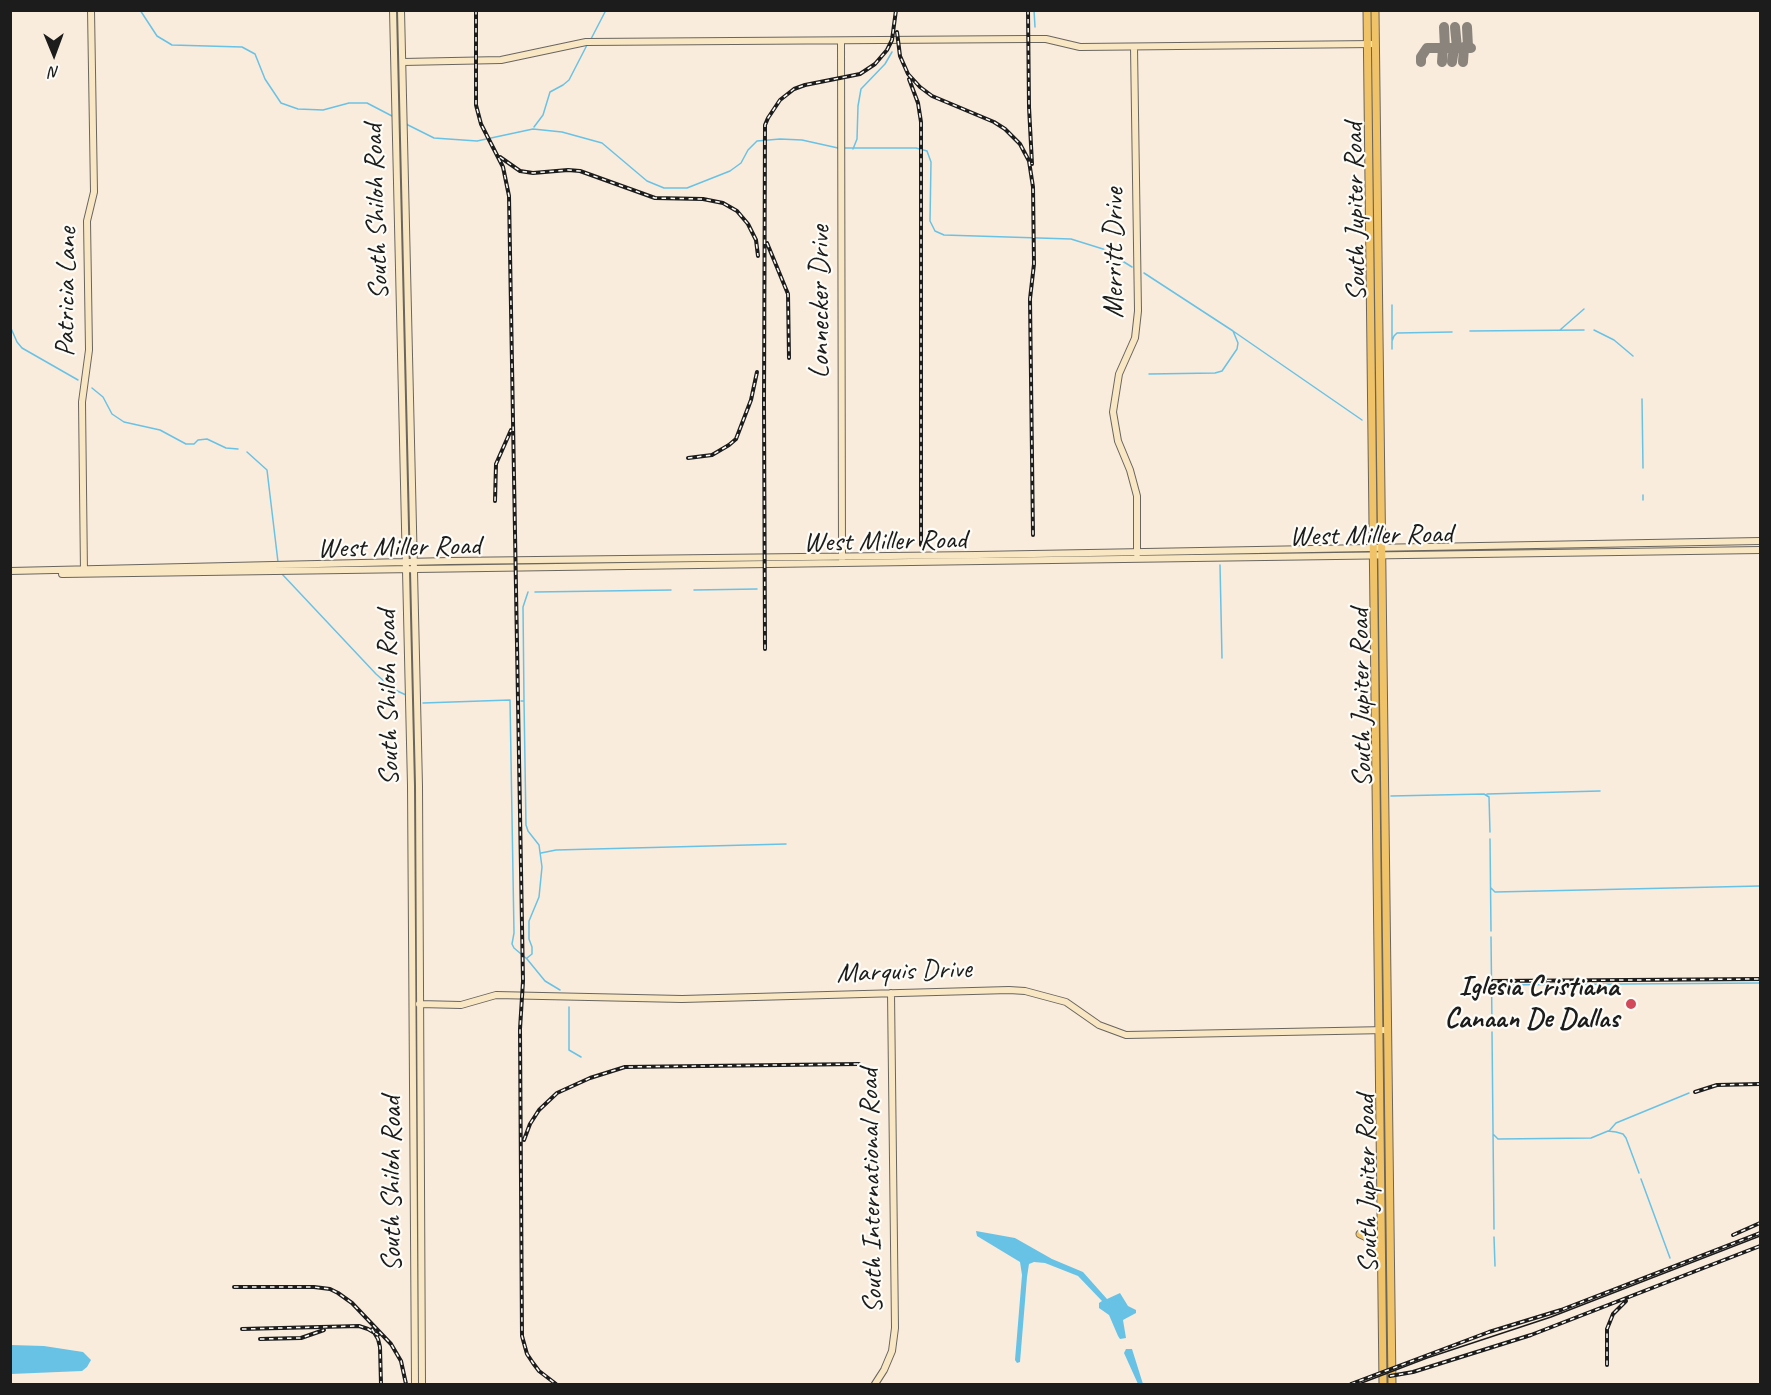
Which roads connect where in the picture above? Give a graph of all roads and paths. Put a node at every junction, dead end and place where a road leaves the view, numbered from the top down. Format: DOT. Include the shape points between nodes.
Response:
graph roads {
  1 [pos="91,10"];
  2 [pos="393,10"];
  3 [pos="401,10"];
  4 [pos="1366,10"];
  5 [pos="1375,10"];
  6 [pos="841,41"];
  7 [pos="1370,44"];
  8 [pos="1134,47"];
  9 [pos="403,62"];
  10 [pos="1370,295"];
  11 [pos="1378,295"];
  12 [pos="1761,541"];
  13 [pos="1484,547"];
  14 [pos="1761,550"];
  15 [pos="1376,553"];
  16 [pos="1484,555"];
  17 [pos="1137,556"];
  18 [pos="842,560"];
  19 [pos="411,566"];
  20 [pos="84,571"];
  21 [pos="10,573"];
  22 [pos="1375,786"];
  23 [pos="1384,786"];
  24 [pos="1376,884"];
  25 [pos="1385,884"];
  26 [pos="891,993"];
  27 [pos="417,1004"];
  28 [pos="1387,1030"];
  29 [pos="1378,1031"];
  30 [pos="1380,1132"];
  31 [pos="1388,1132"];
  32 [pos="1360,1234"];
  33 [pos="1380,1251"];
  34 [pos="1382,1315"];
  35 [pos="1391,1315"];
  36 [pos="415,1384"];
  37 [pos="422,1384"];
  38 [pos="875,1384"];
  39 [pos="1383,1384"];
  40 [pos="1392,1384"];
  1 -- 20 [label="main road, Patricia Lane" via="94,192 87,221 89,350 82,402"];
  2 -- 19 [label="main road, South Shiloh Road"];
  3 -- 9 [label="main road, South Shiloh Road"];
  4 -- 7 [label="main road, South Jupiter Road"];
  5 -- 7 [label="main road, South Jupiter Road"];
  6 -- 8 [label="main road" via="1046,39 1080,47"];
  6 -- 9 [label="main road" via="586,42 501,60"];
  6 -- 18 [label="main road, Lonnecker Drive"];
  7 -- 8 [label="main road"];
  7 -- 10 [label="main road, South Jupiter Road"];
  7 -- 11 [label="main road, South Jupiter Road"];
  8 -- 17 [label="main road, Merritt Drive" via="1138,311 1135,338 1119,374 1113,412 1118,441 1137,496"];
  9 -- 19 [label="main road, South Shiloh Road"];
  10 -- 11 [label="main road"];
  10 -- 15 [label="main road, South Jupiter Road"];
  11 -- 15 [label="main road, South Jupiter Road"];
  12 -- 13 [label="main road, West Miller Road"];
  13 -- 15 [label="main road, West Miller Road"];
  13 -- 16 [label="main road"];
  14 -- 16 [label="main road, West Miller Road"];
  15 -- 16 [label="main road, West Miller Road"];
  15 -- 17 [label="main road, West Miller Road"];
  15 -- 22 [label="main road, South Jupiter Road"];
  15 -- 23 [label="main road, South Jupiter Road"];
  17 -- 18 [label="main road, West Miller Road"];
  18 -- 19 [label="main road, West Miller Road"];
  18 -- 19 [label="main road, West Miller Road" via="517,561"];
  19 -- 20 [label="main road, West Miller Road"];
  19 -- 27 [label="main road, South Shiloh Road" via="419,786"];
  20 -- 21 [label="main road, West Miller Road"];
  22 -- 23 [label="main road"];
  22 -- 24 [label="main road, South Jupiter Road"];
  23 -- 25 [label="main road, South Jupiter Road"];
  24 -- 25 [label="main road"];
  24 -- 29 [label="main road, South Jupiter Road"];
  25 -- 28 [label="main road, South Jupiter Road"];
  26 -- 27 [label="main road, Marquis Drive" via="682,999 496,995 461,1005"];
  26 -- 29 [label="main road, Marquis Drive" via="1025,992 1066,1002 1099,1025 1126,1035"];
  26 -- 38 [label="main road, South International Road" via="895,1328 892,1351"];
  27 -- 36 [label="main road, South Shiloh Road"];
  27 -- 37 [label="main road, South Shiloh Road"];
  28 -- 29 [label="main road, Marquis Drive"];
  28 -- 31 [label="main road, South Jupiter Road"];
  29 -- 30 [label="main road, South Jupiter Road"];
  30 -- 31 [label="main road"];
  30 -- 33 [label="main road, South Jupiter Road"];
  31 -- 35 [label="main road, South Jupiter Road"];
  32 -- 33 [label="main road" via="1373,1240"];
  33 -- 34 [label="main road, South Jupiter Road"];
  34 -- 35 [label="main road"];
  34 -- 39 [label="main road, South Jupiter Road"];
  35 -- 40 [label="main road, South Jupiter Road"];
}
